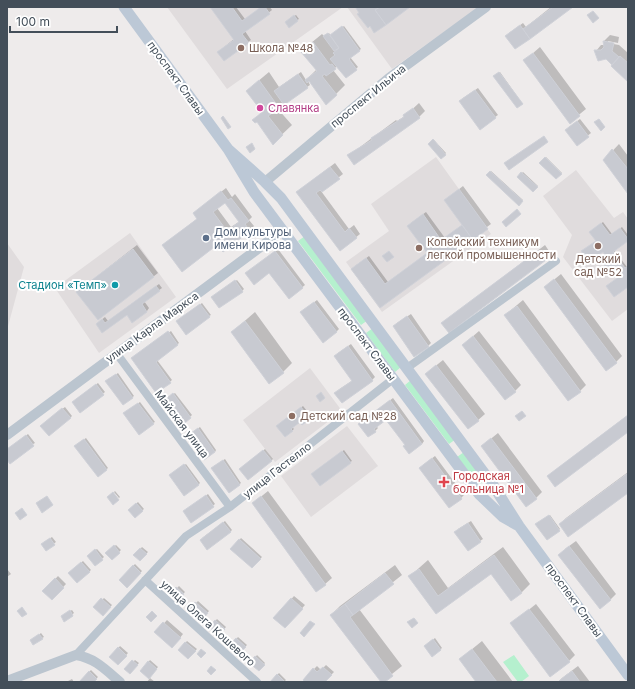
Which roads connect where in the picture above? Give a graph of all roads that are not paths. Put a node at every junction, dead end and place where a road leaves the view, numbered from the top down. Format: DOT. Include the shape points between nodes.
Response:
graph roads {
  1 [pos="124,7"];
  2 [pos="486,7"];
  3 [pos="228,150"];
  4 [pos="265,182"];
  5 [pos="254,192"];
  6 [pos="297,220"];
  7 [pos="282,231"];
  8 [pos="556,261"];
  9 [pos="372,321"];
  10 [pos="357,331"];
  11 [pos="117,354"];
  12 [pos="407,368"];
  13 [pos="393,379"];
  14 [pos="7,435"];
  15 [pos="230,507"];
  16 [pos="519,526"];
  17 [pos="145,580"];
  18 [pos="76,655"];
  19 [pos="628,675"];
  20 [pos="18,680"];
  21 [pos="7,681"];
  22 [pos="120,682"];
  23 [pos="257,682"];
  1 -- 3 [label="main road, проспект Славы"];
  2 -- 4 [label="street, проспект Ильича" via="389,78"];
  3 -- 4 [label="main road, проспект Славы"];
  3 -- 5 [label="main road, проспект Славы"];
  4 -- 5 [label="main road, проспект Ильича"];
  4 -- 6 [label="main road, проспект Славы"];
  5 -- 7 [label="main road, проспект Славы"];
  6 -- 7 [label="main road, улица Карла Маркса"];
  6 -- 9 [label="main road, проспект Славы"];
  7 -- 10 [label="main road, проспект Славы"];
  7 -- 11 [label="street, улица Карла Маркса"];
  8 -- 12 [label="street, улица Гастелло"];
  9 -- 10 [label="main road"];
  9 -- 12 [label="main road, проспект Славы"];
  10 -- 13 [label="main road, проспект Славы"];
  11 -- 14 [label="street, улица Карла Маркса"];
  11 -- 15 [label="street, Майская улица"];
  12 -- 13 [label="main road, улица Гастелло"];
  12 -- 16 [label="main road, проспект Славы" via="493,485"];
  13 -- 15 [label="street, улица Гастелло"];
  13 -- 16 [label="main road, проспект Славы" via="478,494 503,517"];
  15 -- 17 [label="street, улица Гастелло" via="186,536"];
  16 -- 19 [label="main road, проспект Славы"];
  17 -- 18 [label="street, улица Гастелло"];
  17 -- 23 [label="street, улица Олега Кошевого"];
  18 -- 20 [label="street, улица Гастелло"];
  18 -- 22 [label="street" via="87,656 96,661"];
  20 -- 21 [label="street, улица Гастелло"];
}
